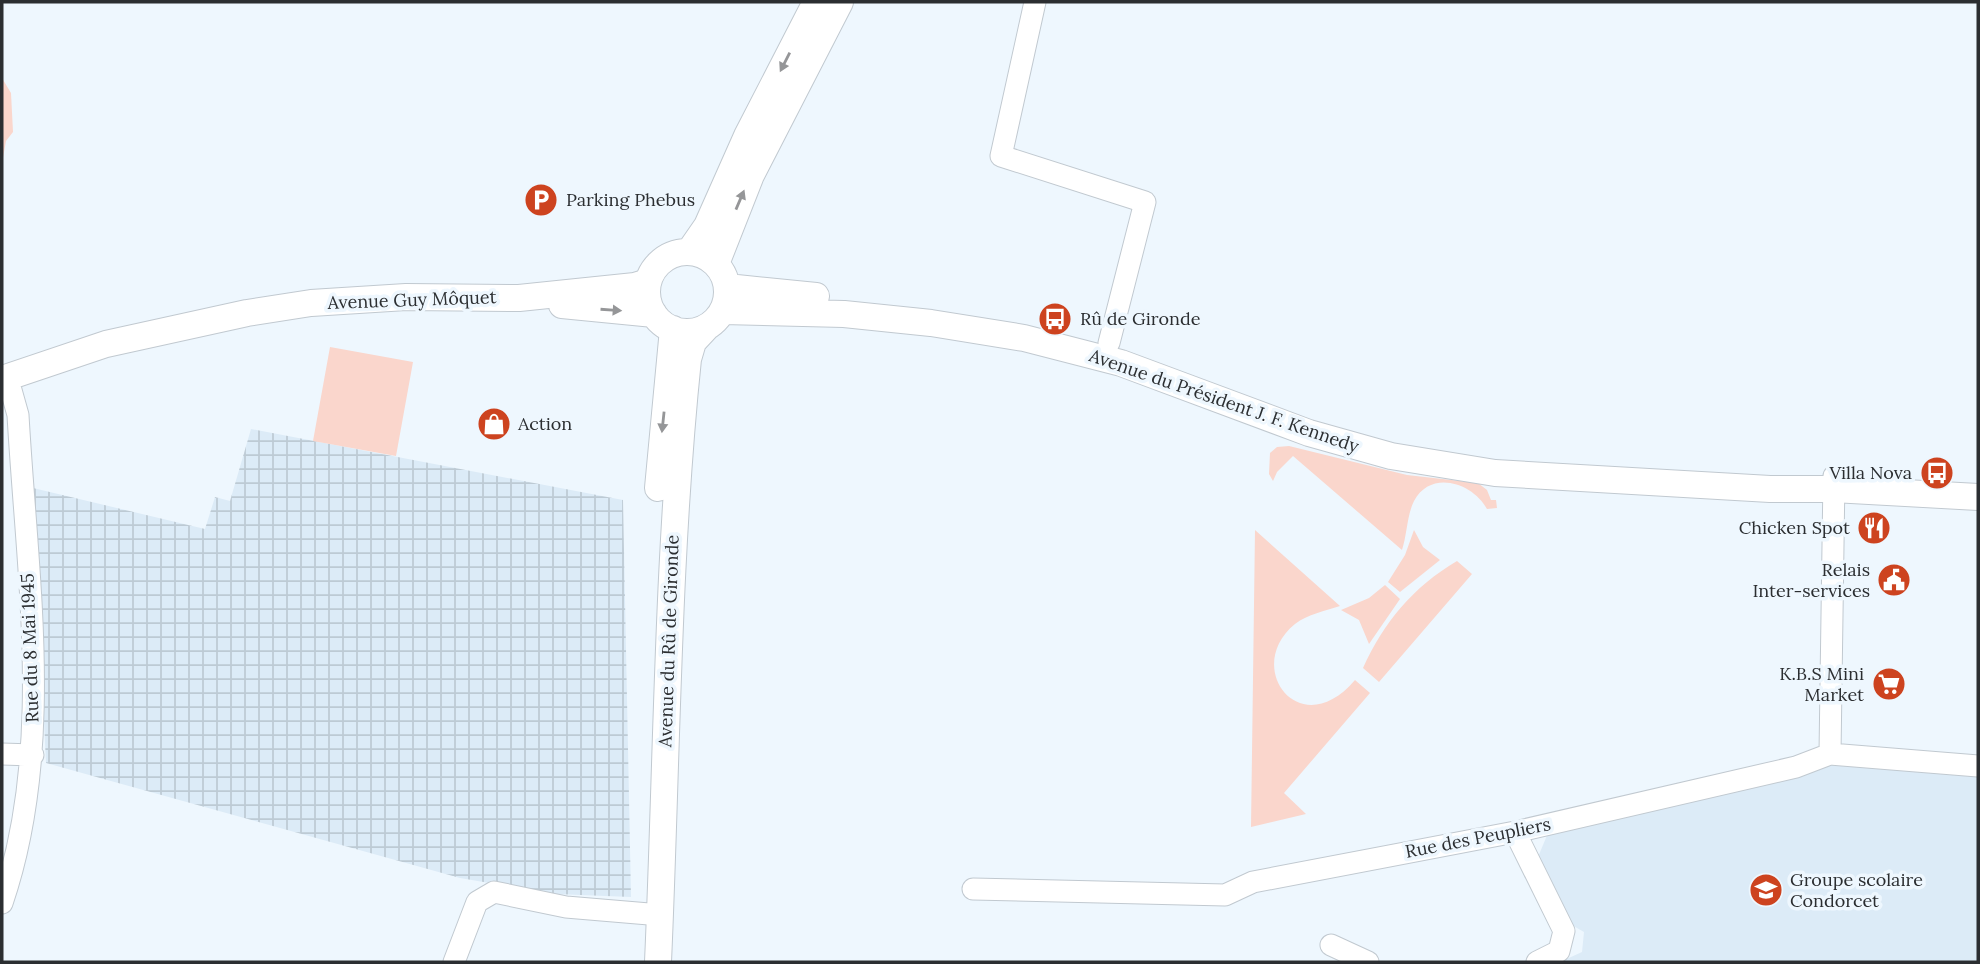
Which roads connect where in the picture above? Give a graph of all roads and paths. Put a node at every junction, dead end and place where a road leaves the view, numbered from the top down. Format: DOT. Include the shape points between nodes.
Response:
graph roads {
  1 [pos="816,2"];
  2 [pos="840,2"];
  3 [pos="1035,2"];
  4 [pos="689,252"];
  5 [pos="648,282"];
  6 [pos="718,297"];
  7 [pos="519,298"];
  8 [pos="663,322"];
  9 [pos="1109,343"];
  10 [pos="5,387"];
  11 [pos="1978,481"];
  12 [pos="1834,482"];
  13 [pos="1978,496"];
  14 [pos="2,754"];
  15 [pos="1830,754"];
  16 [pos="33,755"];
  17 [pos="1978,766"];
  18 [pos="1515,832"];
  19 [pos="973,889"];
  20 [pos="2,903"];
  21 [pos="649,914"];
  22 [pos="1331,944"];
  23 [pos="454,962"];
  24 [pos="646,962"];
  25 [pos="658,962"];
  26 [pos="1368,962"];
  27 [pos="1537,962"];
  1 -- 4 [label="main road, one-way" via="707,226"];
  6 -- 2 [label="main road, Avenue du Rû de Gironde, one-way" via="751,174"];
  3 -- 9 [label="street" via="1001,156 1144,202"];
  4 -- 5 [label="main road" via="659,263"];
  4 -- 6 [label="main road" via="709,258"];
  5 -- 7 [label="main road, Avenue Guy Môquet"];
  5 -- 8 [label="main road" via="649,304"];
  6 -- 8 [label="main road" via="684,332"];
  6 -- 9 [label="main road, Avenue du Président J. F. Kennedy" via="933,306 1029,322"];
  6 -- 12 [label="main road, Avenue du Président J. F. Kennedy" via="1024,338 1121,363 1309,433 1391,456 1495,473 1770,489"];
  6 -- 25 [label="main road, Avenue du Rû de Gironde" via="688,359 677,471"];
  7 -- 8 [label="main road, Avenue Guy Môquet, one-way"];
  7 -- 10 [label="main road, Avenue Guy Môquet" via="406,297 311,303 247,313 106,344"];
  8 -- 21 [label="main road, Avenue du Rû de Gironde, one-way"];
  9 -- 12 [label="main road, Avenue du Président J. F. Kennedy" via="1315,417 1396,439 1500,457"];
  10 -- 16 [label="street, Rue du 8 Mai 1945" via="15,399 19,443"];
  11 -- 12 [label="main road, Avenue du Président J. F. Kennedy"];
  12 -- 13 [label="main road, Avenue du Président J. F. Kennedy"];
  12 -- 15 [label="street"];
  14 -- 16 [label="street"];
  15 -- 17 [label="street, Rue des Peupliers"];
  15 -- 18 [label="street, Rue des Peupliers" via="1796,767"];
  16 -- 20 [label="street, Rue du 8 Mai 1945" via="16,862"];
  18 -- 19 [label="street, Rue des Peupliers" via="1253,882 1225,895"];
  18 -- 27 [label="street" via="1564,932 1559,951"];
  21 -- 23 [label="street" via="566,907 494,892 477,902"];
  21 -- 24 [label="main road, Avenue du Rû de Gironde"];
  22 -- 26 [label="street"];
}
